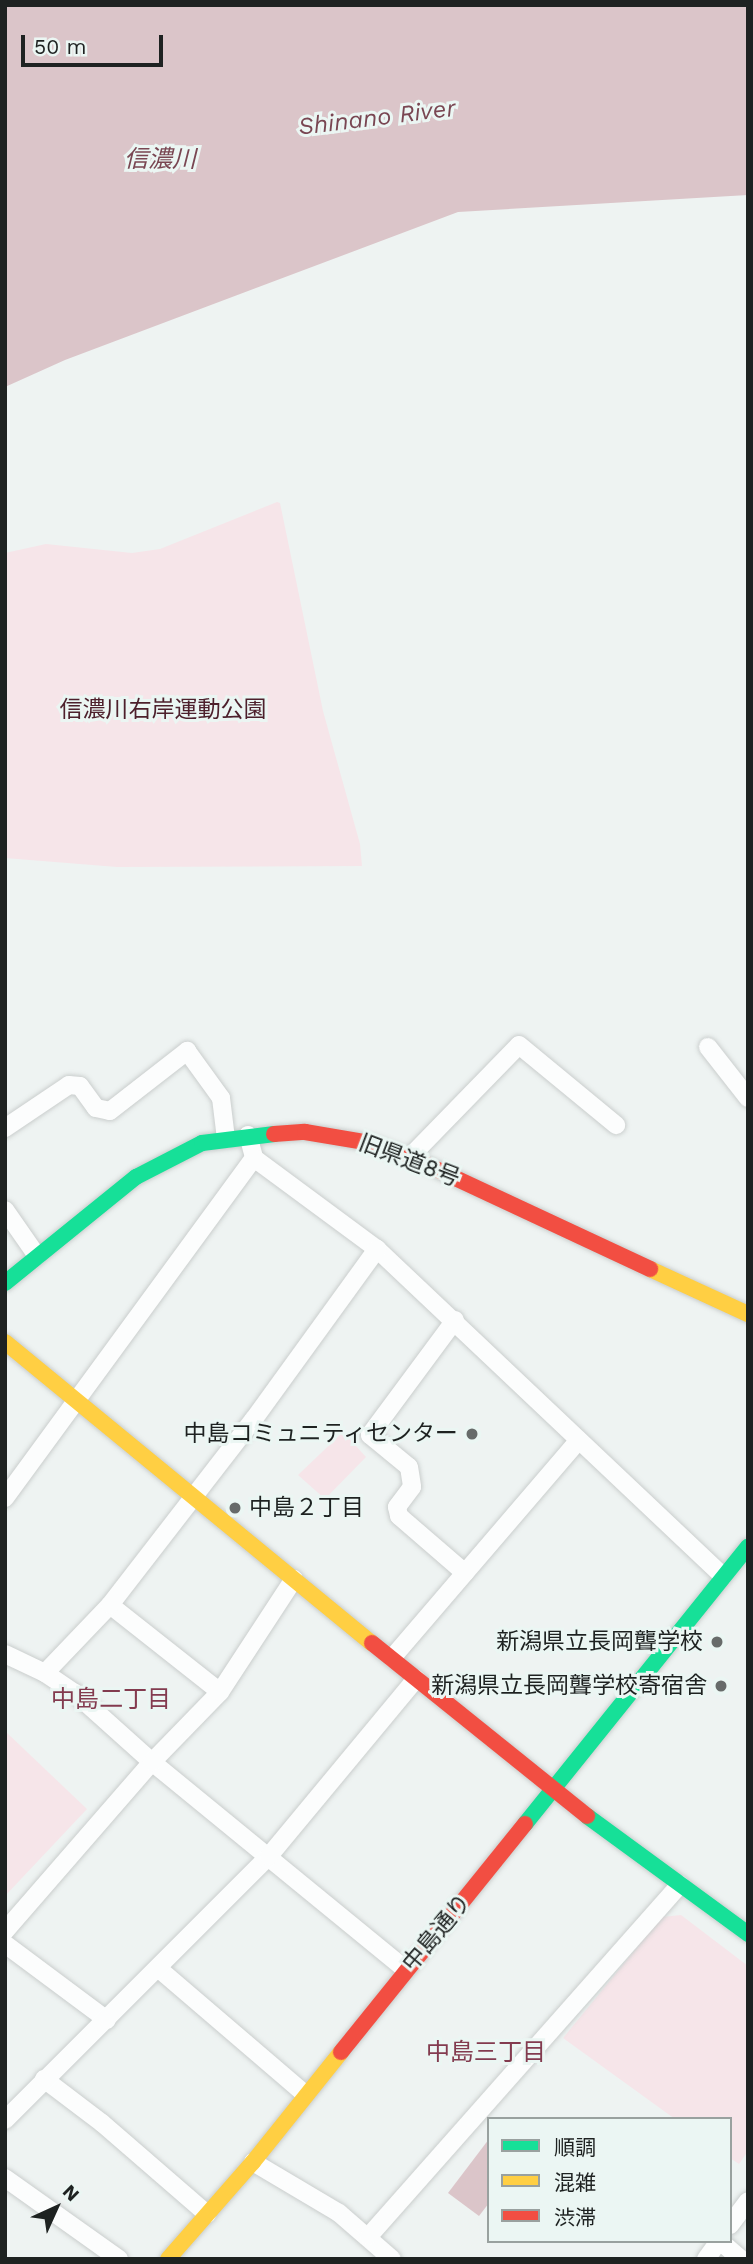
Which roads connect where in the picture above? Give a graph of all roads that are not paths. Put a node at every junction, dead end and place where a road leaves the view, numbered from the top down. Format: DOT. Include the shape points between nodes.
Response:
graph roads {
  1 [pos="708,1047"];
  2 [pos="748,1098"];
  3 [pos="616,1125"];
  4 [pos="5,1128"];
  5 [pos="248,1135"];
  6 [pos="226,1139"];
  7 [pos="410,1157"];
  8 [pos="254,1158"];
  9 [pos="5,1210"];
  10 [pos="377,1249"];
  11 [pos="37,1256"];
  12 [pos="5,1283"];
  13 [pos="748,1314"];
  14 [pos="454,1320"];
  15 [pos="5,1342"];
  16 [pos="76,1400"];
  17 [pos="579,1440"];
  18 [pos="9,1486"];
  19 [pos="192,1496"];
  20 [pos="748,1547"];
  21 [pos="465,1573"];
  22 [pos="723,1576"];
  23 [pos="294,1579"];
  24 [pos="110,1605"];
  25 [pos="5,1654"];
  26 [pos="391,1658"];
  27 [pos="44,1673"];
  28 [pos="416,1679"];
  29 [pos="219,1692"];
  30 [pos="152,1762"];
  31 [pos="554,1792"];
  32 [pos="269,1856"];
  33 [pos="680,1885"];
  34 [pos="5,1931"];
  35 [pos="748,1934"];
  36 [pos="5,1944"];
  37 [pos="159,1969"];
  38 [pos="406,1970"];
  39 [pos="107,2020"];
  40 [pos="44,2079"];
  41 [pos="305,2094"];
  42 [pos="5,2120"];
  43 [pos="253,2162"];
  44 [pos="5,2178"];
  45 [pos="748,2201"];
  46 [pos="207,2214"];
  47 [pos="732,2222"];
  48 [pos="369,2236"];
  49 [pos="718,2243"];
  50 [pos="722,2243"];
  51 [pos="119,2259"];
  52 [pos="168,2259"];
  53 [pos="393,2259"];
  54 [pos="706,2259"];
  55 [pos="741,2259"];
  1 -- 2 [label="street"];
  3 -- 7 [label="street" via="519,1045"];
  4 -- 6 [label="street" via="69,1085 80,1086 96,1108 110,1111 187,1051 221,1098"];
  5 -- 6 [label="street, 旧県道8号"];
  5 -- 7 [label="street, 旧県道8号" via="335,1135"];
  5 -- 8 [label="street"];
  6 -- 11 [label="street, 旧県道8号" via="183,1151 136,1177"];
  7 -- 13 [label="street, 旧県道8号"];
  8 -- 10 [label="street"];
  8 -- 16 [label="street"];
  9 -- 11 [label="street"];
  10 -- 14 [label="street"];
  10 -- 19 [label="street"];
  11 -- 12 [label="street, 旧県道8号"];
  14 -- 17 [label="street"];
  14 -- 21 [label="street" via="370,1435 409,1467 412,1487 397,1507 399,1516"];
  15 -- 16 [label="street"];
  16 -- 18 [label="street"];
  16 -- 19 [label="street"];
  17 -- 21 [label="street"];
  17 -- 22 [label="street"];
  19 -- 23 [label="street"];
  19 -- 24 [label="street"];
  20 -- 22 [label="street, 中島通り"];
  21 -- 26 [label="street"];
  22 -- 31 [label="street, 中島通り"];
  23 -- 26 [label="street"];
  23 -- 29 [label="street"];
  24 -- 27 [label="street"];
  24 -- 29 [label="street"];
  25 -- 27 [label="street"];
  26 -- 28 [label="street"];
  27 -- 30 [label="street" via="75,1693"];
  28 -- 31 [label="street"];
  28 -- 32 [label="street"];
  29 -- 30 [label="street"];
  30 -- 32 [label="street"];
  30 -- 34 [label="street"];
  31 -- 33 [label="street"];
  31 -- 38 [label="street, 中島通り"];
  32 -- 37 [label="street"];
  32 -- 38 [label="street"];
  33 -- 35 [label="street"];
  33 -- 48 [label="street"];
  36 -- 39 [label="street"];
  37 -- 39 [label="street"];
  37 -- 41 [label="street"];
  38 -- 41 [label="street, 中島通り"];
  39 -- 40 [label="street"];
  40 -- 42 [label="street"];
  40 -- 46 [label="street"];
  41 -- 43 [label="street, 中島通り"];
  43 -- 46 [label="street, 中島通り"];
  43 -- 48 [label="street"];
  44 -- 51 [label="street"];
  45 -- 47 [label="street"];
  46 -- 52 [label="street, 中島通り"];
  48 -- 53 [label="street"];
  49 -- 54 [label="street"];
  50 -- 55 [label="street"];
}
